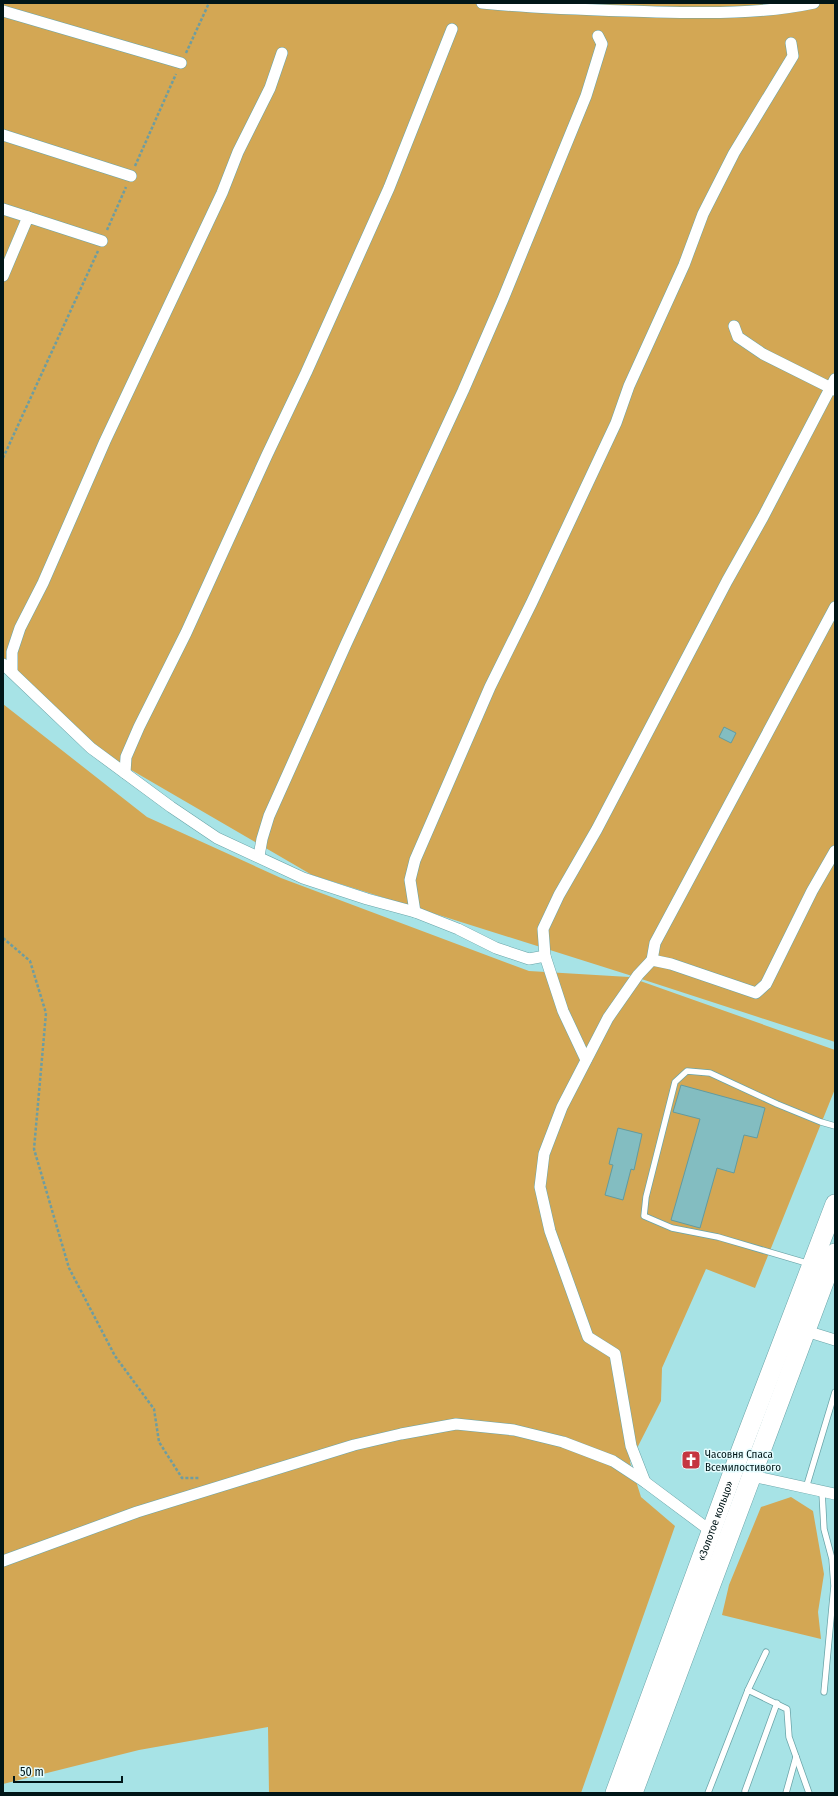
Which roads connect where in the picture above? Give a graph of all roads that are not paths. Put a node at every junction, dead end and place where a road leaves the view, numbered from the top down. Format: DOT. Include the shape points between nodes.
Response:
graph roads {
  1 [pos="482,3"];
  2 [pos="814,3"];
  3 [pos="3,11"];
  4 [pos="452,29"];
  5 [pos="598,36"];
  6 [pos="791,43"];
  7 [pos="282,53"];
  8 [pos="181,63"];
  9 [pos="3,135"];
  10 [pos="131,176"];
  11 [pos="3,209"];
  12 [pos="28,217"];
  13 [pos="102,241"];
  14 [pos="3,276"];
  15 [pos="734,326"];
  16 [pos="834,386"];
  17 [pos="835,607"];
  18 [pos="3,664"];
  19 [pos="12,672"];
  20 [pos="125,773"];
  21 [pos="835,851"];
  22 [pos="260,856"];
  23 [pos="415,912"];
  24 [pos="545,956"];
  25 [pos="652,960"];
  26 [pos="586,1060"];
  27 [pos="835,1126"];
  28 [pos="835,1204"];
  29 [pos="835,1253"];
  30 [pos="812,1264"];
  31 [pos="806,1331"];
  32 [pos="835,1340"];
  33 [pos="835,1392"];
  34 [pos="752,1476"];
  35 [pos="645,1482"];
  36 [pos="806,1488"];
  37 [pos="822,1492"];
  38 [pos="835,1494"];
  39 [pos="712,1532"];
  40 [pos="3,1561"];
  41 [pos="766,1652"];
  42 [pos="748,1690"];
  43 [pos="824,1692"];
  44 [pos="777,1703"];
  45 [pos="796,1757"];
  46 [pos="746,1792"];
  47 [pos="615,1793"];
  48 [pos="633,1793"];
  49 [pos="708,1793"];
  50 [pos="786,1793"];
  51 [pos="809,1793"];
  1 -- 2 [label="street" via="593,10 694,12 761,11"];
  3 -- 8 [label="street"];
  4 -- 20 [label="street" via="389,188 186,633 139,727 126,757"];
  5 -- 22 [label="street" via="602,44 586,96 509,285 269,816"];
  6 -- 23 [label="street" via="793,56 734,152 703,214 684,265 629,386 616,423 490,687 449,780 415,860 410,880"];
  7 -- 19 [label="street" via="270,88 105,441 44,583 20,628 12,652"];
  9 -- 10 [label="street"];
  11 -- 12 [label="street"];
  12 -- 13 [label="street"];
  12 -- 14 [label="street"];
  15 -- 16 [label="street" via="738,337 763,354"];
  16 -- 24 [label="street" via="727,581 597,829 559,895 543,929"];
  17 -- 25 [label="street" via="656,943"];
  18 -- 19 [label="street"];
  19 -- 20 [label="street" via="91,748"];
  20 -- 22 [label="street" via="217,838"];
  21 -- 25 [label="street" via="766,984 756,993"];
  22 -- 23 [label="street" via="303,878"];
  23 -- 24 [label="street" via="496,948 529,959"];
  24 -- 26 [label="street" via="564,1011"];
  25 -- 26 [label="street" via="638,974 608,1018"];
  26 -- 35 [label="street" via="562,1107 544,1154 540,1187 550,1231 588,1336 615,1354 632,1446"];
  27 -- 30 [label="lane" via="777,1104 710,1073 687,1071 675,1082 646,1197 644,1216 672,1228 718,1237"];
  28 -- 30 [label="highway, «Золотое кольцо»"];
  29 -- 31 [label="highway, «Золотое кольцо»"];
  30 -- 39 [label="highway, «Золотое кольцо»"];
  31 -- 32 [label="street"];
  31 -- 34 [label="highway, «Золотое кольцо»"];
  33 -- 36 [label="lane"];
  34 -- 36 [label="street"];
  34 -- 48 [label="highway, «Золотое кольцо»"];
  35 -- 39 [label="street"];
  35 -- 40 [label="street" via="613,1461 563,1442 514,1430 456,1424 354,1445 137,1512"];
  36 -- 37 [label="street"];
  37 -- 38 [label="street"];
  37 -- 43 [label="lane" via="824,1529 832,1559 834,1586"];
  39 -- 47 [label="highway, «Золотое кольцо»"];
  41 -- 42 [label="lane"];
  42 -- 44 [label="lane"];
  42 -- 49 [label="lane"];
  44 -- 45 [label="lane" via="787,1709 789,1737"];
  44 -- 46 [label="lane"];
  45 -- 50 [label="lane"];
  45 -- 51 [label="lane"];
}
